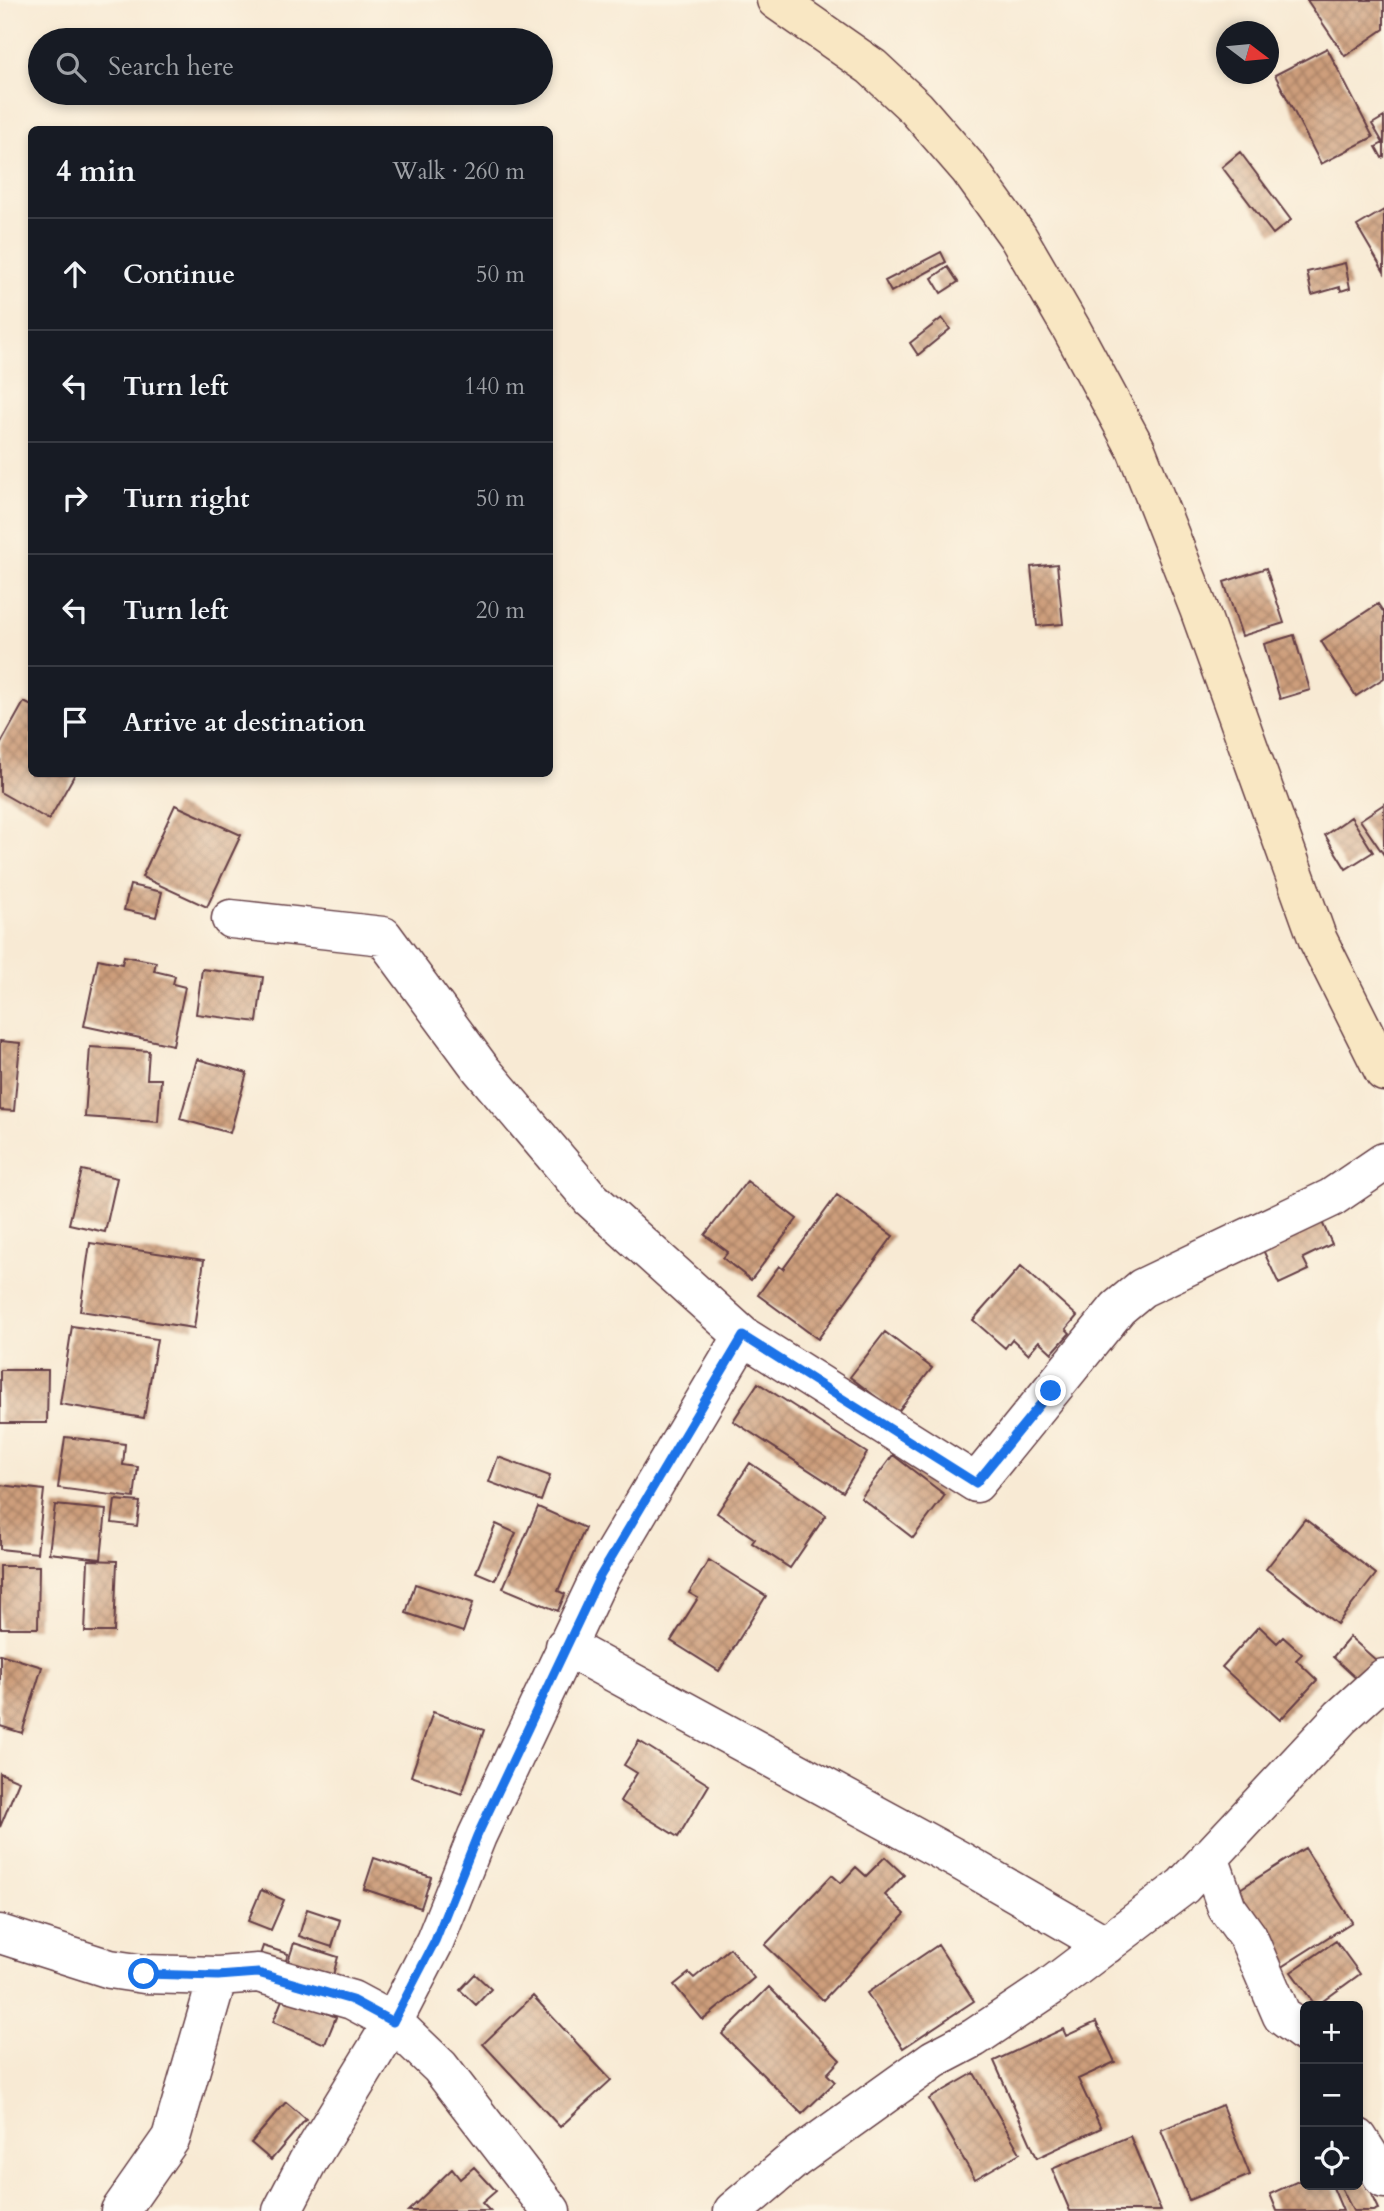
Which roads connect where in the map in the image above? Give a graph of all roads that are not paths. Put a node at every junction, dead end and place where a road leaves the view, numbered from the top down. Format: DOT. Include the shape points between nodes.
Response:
graph roads {
  1 [pos="776,0"];
  2 [pos="231,919"];
  3 [pos="1384,1072"];
  4 [pos="1384,1162"];
  5 [pos="743,1336"];
  6 [pos="565,1646"];
  7 [pos="1384,1678"];
  8 [pos="1209,1857"];
  9 [pos="0,1934"];
  10 [pos="1106,1945"];
  11 [pos="218,1976"];
  12 [pos="393,2022"];
  13 [pos="1300,2029"];
  14 [pos="1363,2146"];
  15 [pos="1384,2179"];
  16 [pos="120,2211"];
  17 [pos="282,2211"];
  18 [pos="551,2211"];
  19 [pos="733,2211"];
  1 -- 3 [label="main road" via="872,67 916,108 969,169 1018,237 1072,330 1136,449 1318,940"];
  2 -- 5 [label="street" via="383,936 481,1069 591,1199"];
  4 -- 5 [label="street" via="1331,1198 1142,1288 1118,1308 976,1483"];
  5 -- 6 [label="street" via="599,1578"];
  6 -- 10 [label="street"];
  6 -- 12 [label="street" via="477,1836 435,1941"];
  7 -- 8 [label="street" via="1340,1717"];
  8 -- 10 [label="street" via="1183,1886"];
  8 -- 13 [label="street" via="1227,1908 1248,1937 1282,2016"];
  9 -- 11 [label="street" via="110,1969"];
  10 -- 19 [label="street" via="974,2038 934,2059 796,2158"];
  11 -- 12 [label="street" via="258,1973 352,2000"];
  11 -- 16 [label="street" via="171,2138"];
  12 -- 17 [label="street"];
  12 -- 18 [label="street" via="440,2067"];
  14 -- 15 [label="street"];
}
